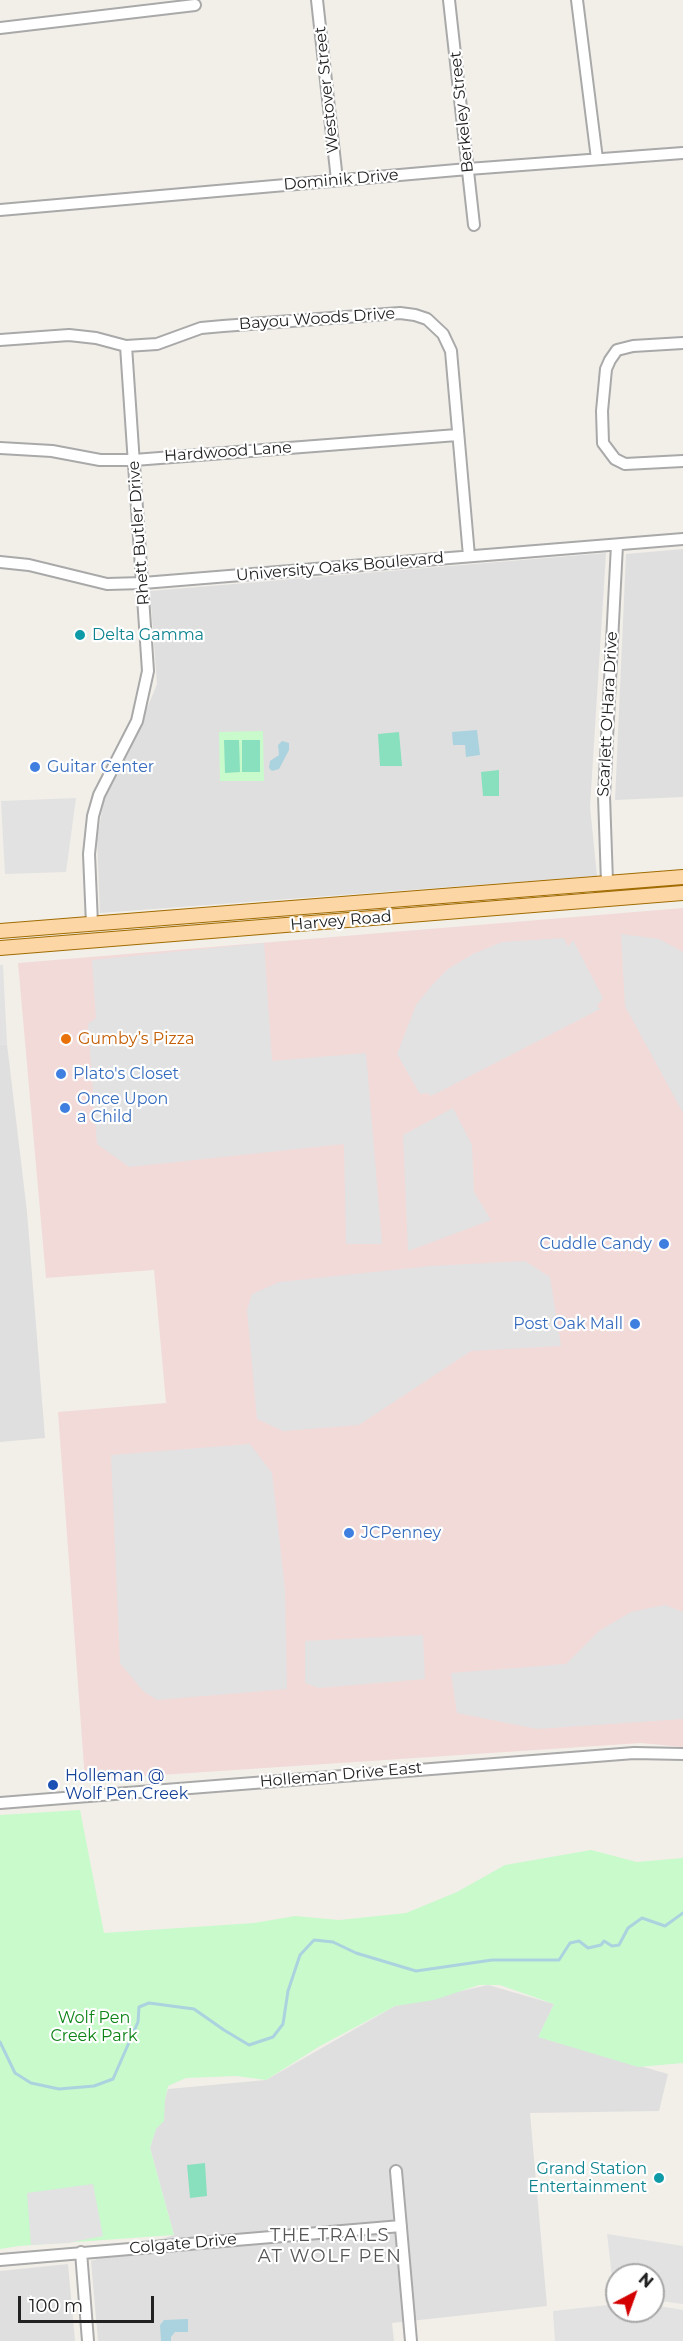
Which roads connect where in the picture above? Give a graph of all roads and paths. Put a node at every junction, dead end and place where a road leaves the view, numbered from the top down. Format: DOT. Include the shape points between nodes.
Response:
graph roads {
  1 [pos="317,0"];
  2 [pos="449,0"];
  3 [pos="577,0"];
  4 [pos="195,5"];
  5 [pos="0,28"];
  6 [pos="683,153"];
  7 [pos="597,159"];
  8 [pos="468,169"];
  9 [pos="338,180"];
  10 [pos="0,210"];
  11 [pos="474,225"];
  12 [pos="0,340"];
  13 [pos="683,343"];
  14 [pos="126,346"];
  15 [pos="458,435"];
  16 [pos="0,448"];
  17 [pos="134,460"];
  18 [pos="683,461"];
  19 [pos="683,539"];
  20 [pos="617,545"];
  21 [pos="469,556"];
  22 [pos="0,562"];
  23 [pos="143,584"];
  24 [pos="683,877"];
  25 [pos="607,882"];
  26 [pos="683,893"];
  27 [pos="384,900"];
  28 [pos="567,903"];
  29 [pos="235,913"];
  30 [pos="389,917"];
  31 [pos="92,924"];
  32 [pos="0,931"];
  33 [pos="179,934"];
  34 [pos="42,945"];
  35 [pos="0,948"];
  36 [pos="683,1754"];
  37 [pos="0,1803"];
  38 [pos="396,2171"];
  39 [pos="401,2226"];
  40 [pos="81,2252"];
  41 [pos="0,2260"];
  42 [pos="88,2341"];
  43 [pos="411,2341"];
  1 -- 9 [label="street, Westover Street"];
  2 -- 8 [label="street, Berkeley Street"];
  3 -- 7 [label="street"];
  4 -- 5 [label="street"];
  6 -- 7 [label="street, Dominik Drive"];
  7 -- 8 [label="street, Dominik Drive"];
  8 -- 9 [label="street, Dominik Drive"];
  8 -- 11 [label="street, Berkeley Street"];
  9 -- 10 [label="street, Dominik Drive"];
  12 -- 14 [label="street, Bayou Woods Drive" via="69,334"];
  13 -- 18 [label="street" via="617,350 606,369 602,411 603,443 615,459 625,464"];
  14 -- 15 [label="street, Bayou Woods Drive" via="157,344 201,328 415,315 427,319 451,351"];
  14 -- 17 [label="street, Rhett Butler Drive"];
  15 -- 17 [label="street, Hardwood Lane"];
  15 -- 21 [label="street, Bayou Woods Drive"];
  16 -- 17 [label="street, Hardwood Lane" via="52,451 100,460"];
  17 -- 23 [label="street, Rhett Butler Drive"];
  19 -- 20 [label="street, University Oaks Boulevard"];
  20 -- 21 [label="street, University Oaks Boulevard"];
  20 -- 25 [label="street, Scarlett O'Hara Drive" via="604,796"];
  21 -- 23 [label="street, University Oaks Boulevard"];
  22 -- 23 [label="street, University Oaks Boulevard" via="107,584"];
  23 -- 31 [label="street, Rhett Butler Drive" via="148,677 137,721 99,795 93,816 89,854"];
  24 -- 25 [label="main road, Harvey Road"];
  25 -- 27 [label="main road, Harvey Road"];
  25 -- 28 [label="main road" via="606,890 574,893"];
  26 -- 28 [label="main road, Harvey Road"];
  27 -- 29 [label="main road, Harvey Road"];
  27 -- 30 [label="main road"];
  28 -- 30 [label="main road, Harvey Road"];
  29 -- 31 [label="main road, Harvey Road"];
  29 -- 33 [label="main road" via="224,922 184,925"];
  30 -- 33 [label="main road, Harvey Road"];
  31 -- 32 [label="main road, Harvey Road"];
  31 -- 34 [label="main road" via="90,932 52,936"];
  33 -- 34 [label="main road, Harvey Road"];
  34 -- 35 [label="main road, Harvey Road"];
  36 -- 37 [label="street, Holleman Drive East" via="634,1753"];
  38 -- 39 [label="street"];
  39 -- 40 [label="street, Colgate Drive"];
  39 -- 43 [label="street"];
  40 -- 41 [label="street, Colgate Drive"];
  40 -- 42 [label="street"];
}
